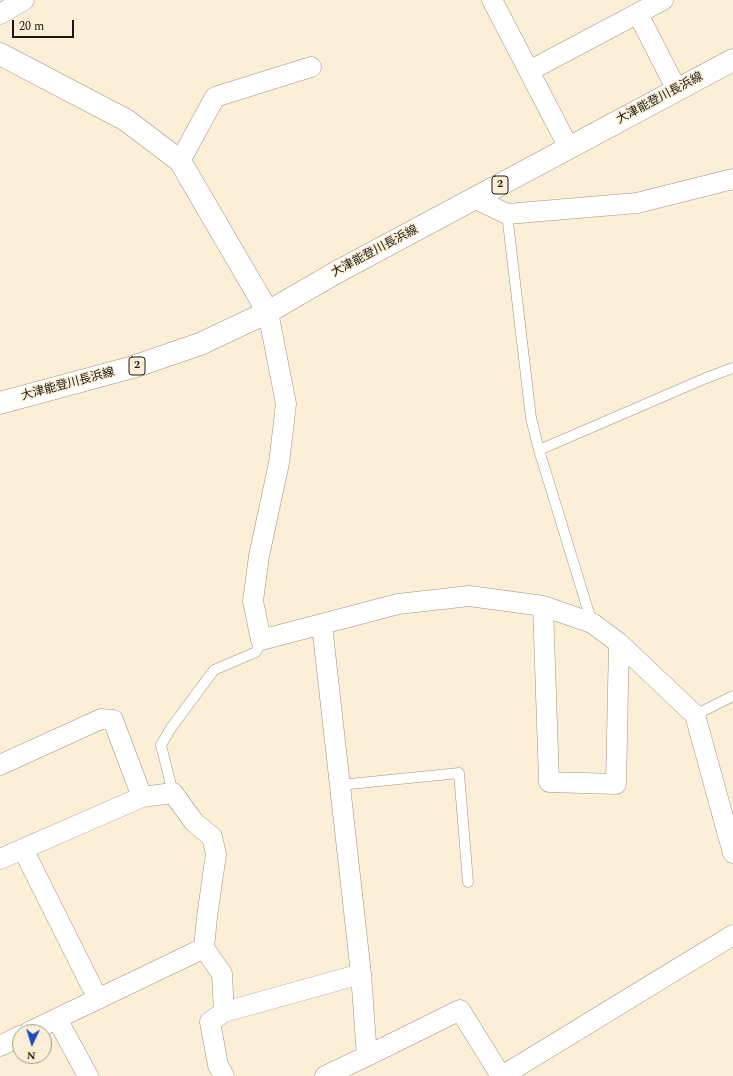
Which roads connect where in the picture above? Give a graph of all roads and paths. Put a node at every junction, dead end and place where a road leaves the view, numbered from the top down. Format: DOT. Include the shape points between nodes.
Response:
graph roads {
  1 [pos="24,0"];
  2 [pos="492,0"];
  3 [pos="663,0"];
  4 [pos="0,14"];
  5 [pos="638,14"];
  6 [pos="0,54"];
  7 [pos="733,60"];
  8 [pos="311,67"];
  9 [pos="529,71"];
  10 [pos="677,90"];
  11 [pos="569,148"];
  12 [pos="180,161"];
  13 [pos="733,179"];
  14 [pos="474,198"];
  15 [pos="507,214"];
  16 [pos="268,312"];
  17 [pos="733,368"];
  18 [pos="0,404"];
  19 [pos="539,450"];
  20 [pos="543,606"];
  21 [pos="592,623"];
  22 [pos="322,625"];
  23 [pos="261,640"];
  24 [pos="619,643"];
  25 [pos="733,696"];
  26 [pos="696,715"];
  27 [pos="0,765"];
  28 [pos="340,785"];
  29 [pos="173,793"];
  30 [pos="142,797"];
  31 [pos="23,849"];
  32 [pos="733,853"];
  33 [pos="0,859"];
  34 [pos="468,882"];
  35 [pos="733,934"];
  36 [pos="204,948"];
  37 [pos="361,974"];
  38 [pos="98,999"];
  39 [pos="224,1012"];
  40 [pos="57,1019"];
  41 [pos="46,1024"];
  42 [pos="12,1040"];
  43 [pos="0,1046"];
  44 [pos="367,1056"];
  45 [pos="88,1076"];
  46 [pos="224,1076"];
  47 [pos="325,1076"];
  48 [pos="502,1076"];
  1 -- 4 [label="street"];
  2 -- 9 [label="street"];
  3 -- 5 [label="street"];
  5 -- 9 [label="street"];
  5 -- 10 [label="street"];
  6 -- 12 [label="main road" via="126,120"];
  7 -- 10 [label="main road, 大津能登川長浜線 / 2"];
  8 -- 12 [label="street" via="215,97"];
  9 -- 11 [label="street"];
  10 -- 11 [label="main road, 大津能登川長浜線 / 2"];
  11 -- 14 [label="main road, 大津能登川長浜線 / 2"];
  12 -- 16 [label="main road"];
  13 -- 15 [label="street" via="637,203"];
  14 -- 15 [label="street"];
  14 -- 16 [label="main road, 大津能登川長浜線 / 2" via="336,272"];
  15 -- 19 [label="lane" via="531,418"];
  16 -- 18 [label="main road, 大津能登川長浜線 / 2" via="200,344 133,367"];
  16 -- 23 [label="street" via="286,404 279,462 259,556 253,601"];
  17 -- 19 [label="lane"];
  19 -- 21 [label="lane"];
  20 -- 21 [label="street"];
  20 -- 22 [label="street" via="469,596 398,604"];
  20 -- 24 [label="street" via="549,782 616,784"];
  21 -- 24 [label="street"];
  22 -- 23 [label="street"];
  22 -- 28 [label="street"];
  23 -- 29 [label="lane" via="256,652 214,670 161,745"];
  24 -- 26 [label="street"];
  25 -- 26 [label="lane"];
  26 -- 32 [label="street"];
  27 -- 30 [label="street" via="101,719 113,720"];
  28 -- 34 [label="lane" via="459,773"];
  28 -- 37 [label="street"];
  29 -- 30 [label="street"];
  29 -- 36 [label="street" via="194,822 212,837 216,854"];
  30 -- 31 [label="street"];
  31 -- 33 [label="street"];
  31 -- 38 [label="street"];
  35 -- 48 [label="street"];
  36 -- 38 [label="street"];
  36 -- 39 [label="street" via="222,974"];
  37 -- 39 [label="street"];
  37 -- 44 [label="street"];
  38 -- 40 [label="street"];
  39 -- 46 [label="street" via="210,1022 218,1065"];
  40 -- 41 [label="street"];
  40 -- 45 [label="street"];
  42 -- 43 [label="street"];
  44 -- 47 [label="street"];
  44 -- 48 [label="street" via="460,1010"];
}
